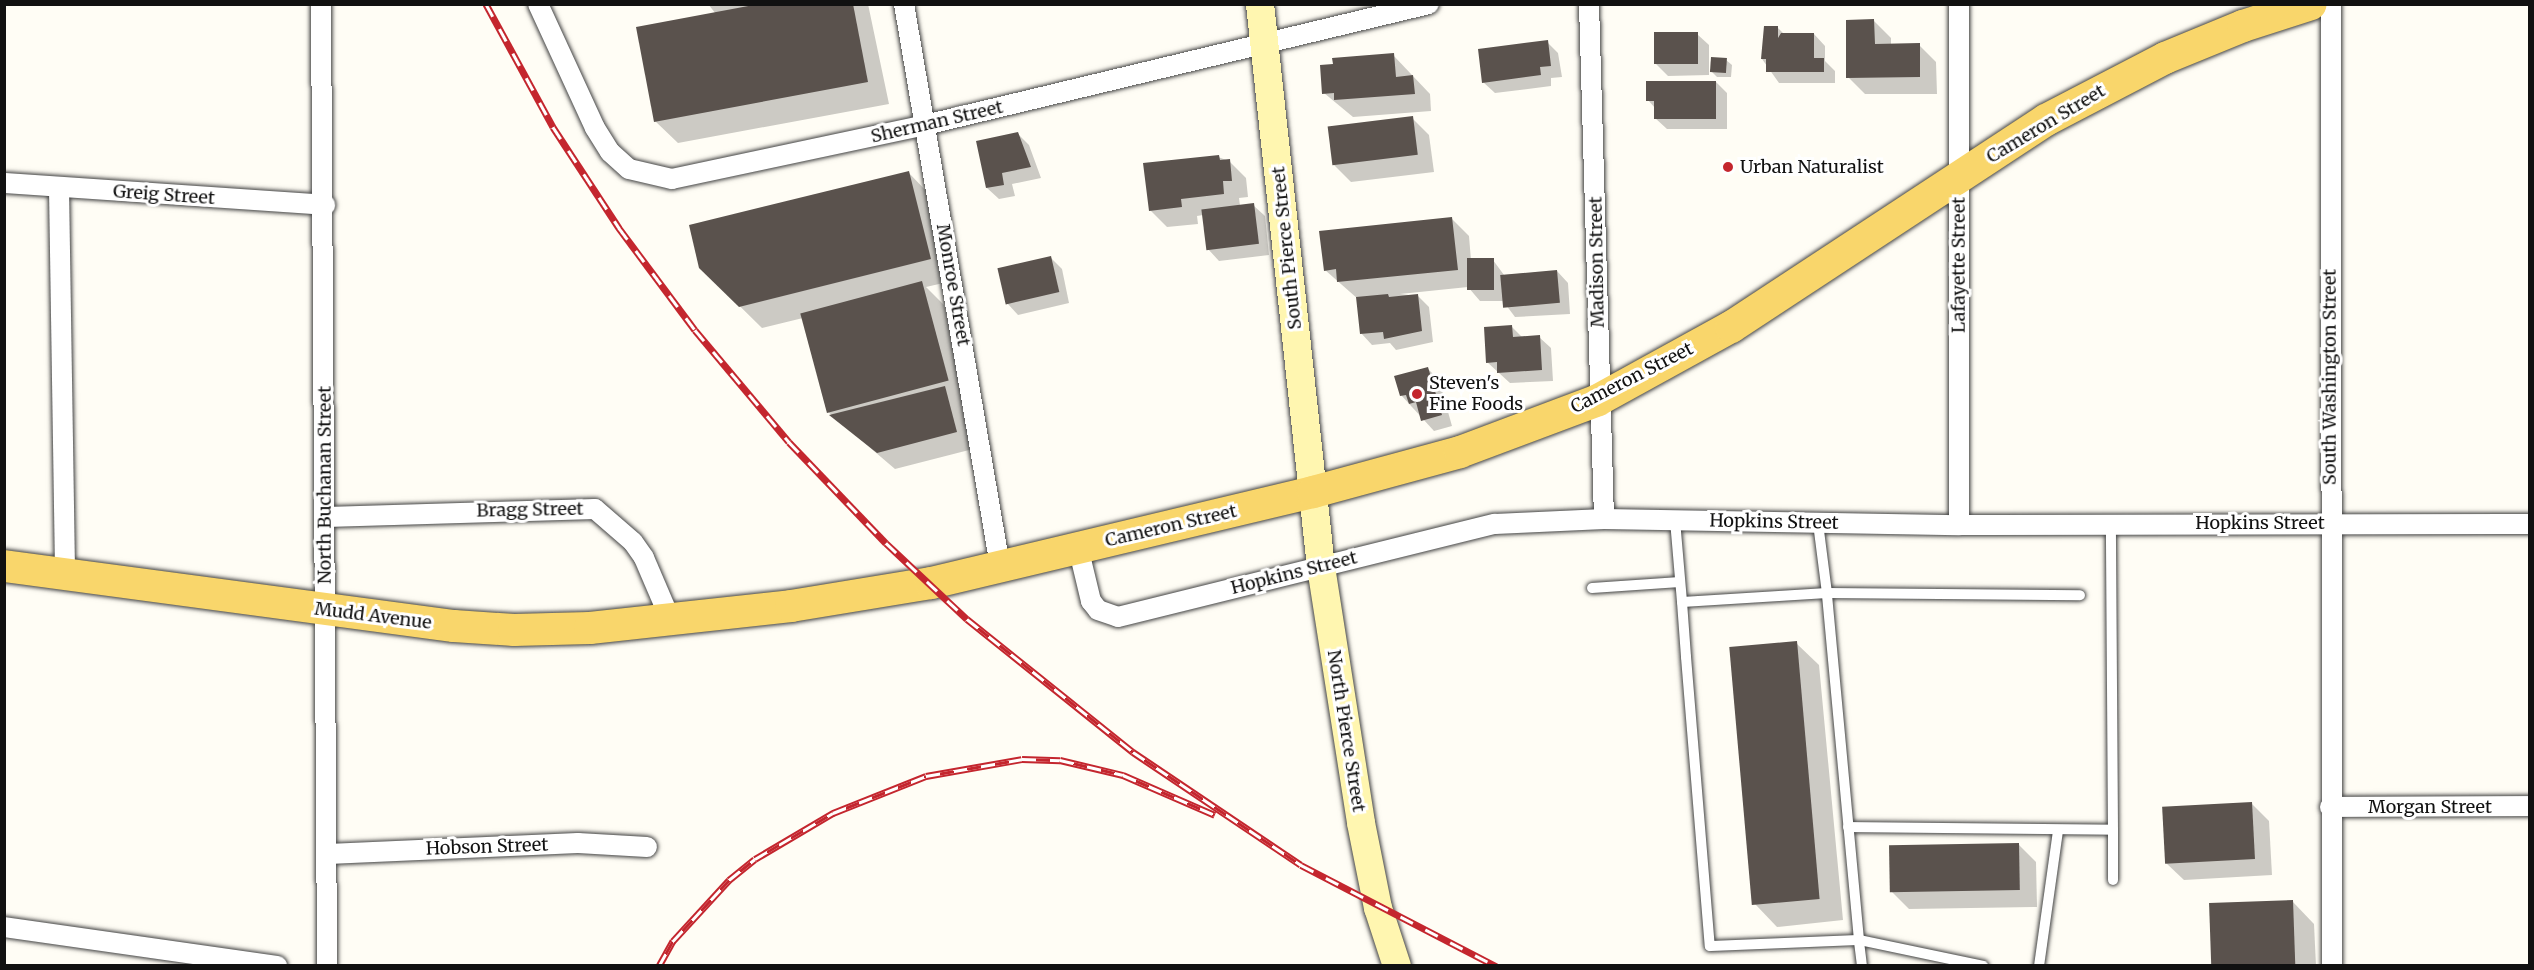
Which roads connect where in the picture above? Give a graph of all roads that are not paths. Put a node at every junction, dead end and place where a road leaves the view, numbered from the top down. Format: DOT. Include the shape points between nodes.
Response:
graph roads {
  1 [pos="321,4"];
  2 [pos="538,4"];
  3 [pos="904,4"];
  4 [pos="1260,4"];
  5 [pos="1429,4"];
  6 [pos="1589,4"];
  7 [pos="1959,4"];
  8 [pos="2311,4"];
  9 [pos="2331,4"];
  10 [pos="1265,46"];
  11 [pos="925,124"];
  12 [pos="1959,176"];
  13 [pos="4,183"];
  14 [pos="59,188"];
  15 [pos="325,205"];
  16 [pos="1598,400"];
  17 [pos="1314,492"];
  18 [pos="326,517"];
  19 [pos="1604,519"];
  20 [pos="1675,520"];
  21 [pos="2329,522"];
  22 [pos="1818,523"];
  23 [pos="2112,524"];
  24 [pos="2529,524"];
  25 [pos="1959,525"];
  26 [pos="1078,547"];
  27 [pos="4,566"];
  28 [pos="1000,566"];
  29 [pos="1321,567"];
  30 [pos="65,574"];
  31 [pos="1680,582"];
  32 [pos="1592,588"];
  33 [pos="1827,593"];
  34 [pos="2080,595"];
  35 [pos="1682,602"];
  36 [pos="325,610"];
  37 [pos="744,611"];
  38 [pos="671,621"];
  39 [pos="2529,806"];
  40 [pos="2330,807"];
  41 [pos="1848,827"];
  42 [pos="2058,830"];
  43 [pos="2113,830"];
  44 [pos="647,847"];
  45 [pos="328,854"];
  46 [pos="2113,880"];
  47 [pos="4,927"];
  48 [pos="1859,940"];
  49 [pos="277,966"];
  50 [pos="327,966"];
  51 [pos="1397,966"];
  52 [pos="1862,966"];
  53 [pos="1983,966"];
  54 [pos="2039,966"];
  55 [pos="2332,966"];
  1 -- 15 [label="street, North Buchanan Street"];
  2 -- 11 [label="street, Sherman Street" via="595,128 610,152 629,169 657,177 688,178"];
  3 -- 11 [label="street, Monroe Street"];
  4 -- 10 [label="street, South Pierce Street"];
  5 -- 10 [label="street, Sherman Street"];
  6 -- 16 [label="street, Madison Street" via="1598,266"];
  7 -- 12 [label="street, Lafayette Street"];
  8 -- 12 [label="main road, Cameron Street" via="2165,58 2046,120"];
  9 -- 21 [label="street, South Washington Street"];
  10 -- 11 [label="street, Sherman Street"];
  10 -- 17 [label="street, South Pierce Street"];
  11 -- 28 [label="street, Monroe Street"];
  12 -- 16 [label="main road, Cameron Street" via="1731,327"];
  12 -- 25 [label="street, Lafayette Street"];
  13 -- 14 [label="street, Greig Street"];
  14 -- 15 [label="street, Greig Street"];
  14 -- 30 [label="street"];
  15 -- 18 [label="street, North Buchanan Street"];
  16 -- 17 [label="main road, Cameron Street" via="1460,452"];
  16 -- 19 [label="street, Madison Street"];
  17 -- 26 [label="main road, Cameron Street"];
  17 -- 29 [label="street, North Pierce Street"];
  18 -- 36 [label="street, North Buchanan Street"];
  18 -- 38 [label="street, Bragg Street" via="595,509 606,515 638,550"];
  19 -- 20 [label="street, Hopkins Street"];
  19 -- 29 [label="street, Hopkins Street" via="1495,524"];
  20 -- 22 [label="street, Hopkins Street"];
  20 -- 31 [label="lane"];
  21 -- 23 [label="street, Hopkins Street"];
  21 -- 24 [label="street, Hopkins Street"];
  21 -- 40 [label="street, South Washington Street"];
  22 -- 25 [label="street, Hopkins Street"];
  22 -- 33 [label="lane"];
  23 -- 25 [label="street, Hopkins Street"];
  23 -- 43 [label="lane"];
  26 -- 28 [label="main road, Cameron Street"];
  26 -- 29 [label="street, Hopkins Street" via="1091,601 1098,610 1118,617"];
  27 -- 30 [label="main road, Mudd Avenue"];
  28 -- 37 [label="main road, Cameron Street" via="931,583"];
  29 -- 51 [label="street, North Pierce Street" via="1361,823 1378,908"];
  30 -- 36 [label="main road, Mudd Avenue"];
  31 -- 32 [label="lane"];
  31 -- 35 [label="lane"];
  33 -- 34 [label="lane"];
  33 -- 35 [label="lane"];
  33 -- 41 [label="lane"];
  35 -- 48 [label="lane" via="1710,946"];
  36 -- 38 [label="main road, Mudd Avenue" via="514,630"];
  36 -- 45 [label="street, North Buchanan Street"];
  37 -- 38 [label="main road, Mudd Avenue"];
  39 -- 40 [label="street, Morgan Street"];
  40 -- 55 [label="street, South Washington Street"];
  41 -- 42 [label="lane"];
  41 -- 48 [label="lane"];
  42 -- 43 [label="lane"];
  42 -- 54 [label="lane"];
  43 -- 46 [label="lane"];
  44 -- 45 [label="street, Hobson Street" via="578,843"];
  45 -- 50 [label="street, North Buchanan Street"];
  47 -- 49 [label="street"];
  48 -- 52 [label="lane"];
  48 -- 53 [label="lane"];
}
